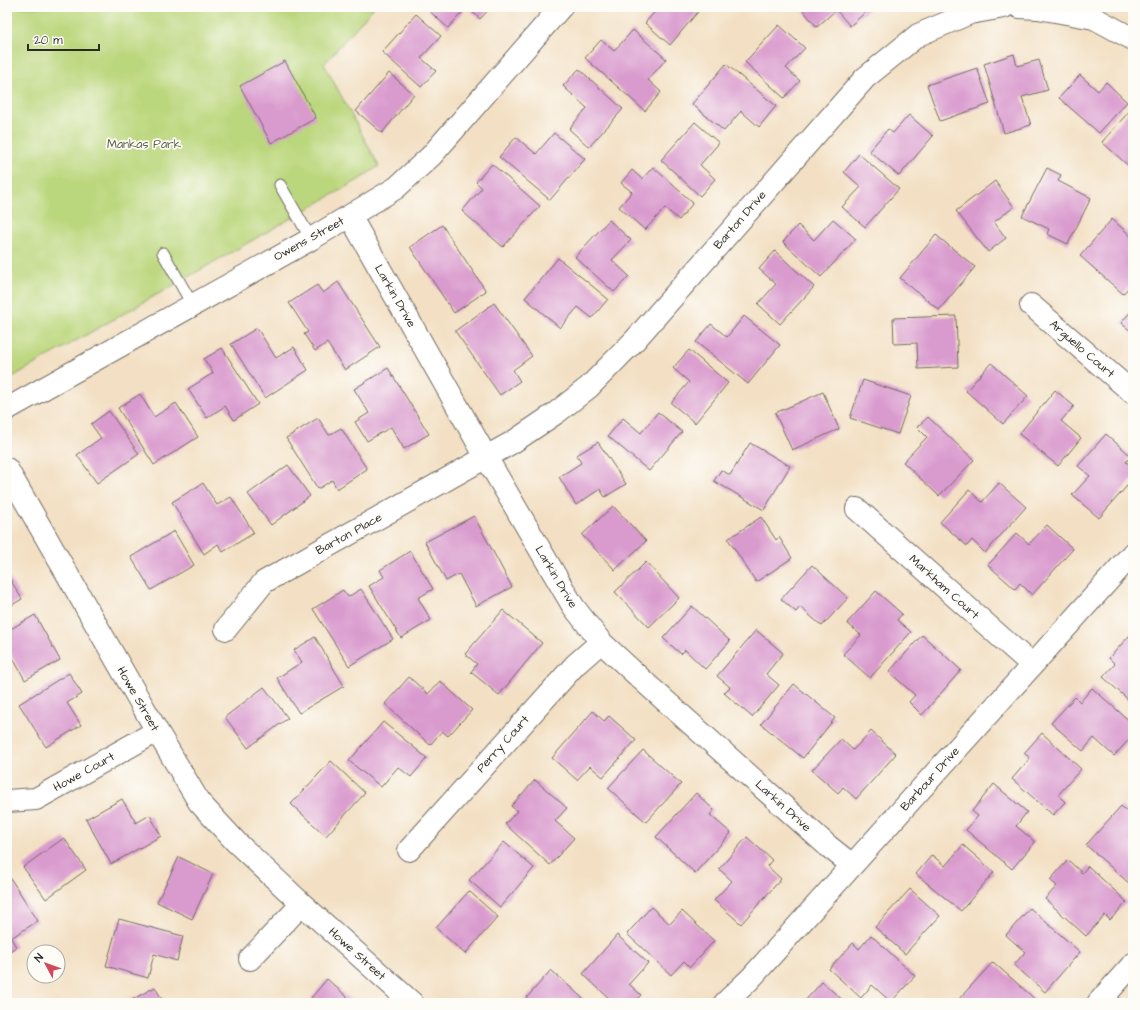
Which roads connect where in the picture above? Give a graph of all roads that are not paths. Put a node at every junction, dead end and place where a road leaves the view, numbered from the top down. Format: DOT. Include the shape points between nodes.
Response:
graph roads {
  1 [pos="561,7"];
  2 [pos="1004,7"];
  3 [pos="1019,7"];
  4 [pos="1133,39"];
  5 [pos="280,185"];
  6 [pos="350,216"];
  7 [pos="311,239"];
  8 [pos="163,253"];
  9 [pos="192,304"];
  10 [pos="1031,305"];
  11 [pos="1133,394"];
  12 [pos="7,409"];
  13 [pos="486,457"];
  14 [pos="7,469"];
  15 [pos="857,509"];
  16 [pos="1133,553"];
  17 [pos="226,629"];
  18 [pos="601,642"];
  19 [pos="1032,666"];
  20 [pos="157,731"];
  21 [pos="7,801"];
  22 [pos="409,850"];
  23 [pos="852,865"];
  24 [pos="302,904"];
  25 [pos="250,959"];
  26 [pos="1133,964"];
  27 [pos="412,1003"];
  28 [pos="725,1003"];
  29 [pos="1098,1003"];
  1 -- 6 [label="street, Owens Street" via="431,156 396,188"];
  2 -- 13 [label="street, Barton Drive" via="970,13 918,35 864,78 640,334 589,387 556,413"];
  3 -- 4 [label="street" via="1094,18"];
  5 -- 7 [label="lane"];
  6 -- 7 [label="street, Owens Street"];
  6 -- 13 [label="street, Larkin Drive"];
  7 -- 9 [label="street, Owens Street"];
  8 -- 9 [label="lane"];
  9 -- 12 [label="street, Owens Street"];
  10 -- 11 [label="street, Arguello Court"];
  13 -- 17 [label="street, Barton Place" via="264,582"];
  13 -- 18 [label="street, Larkin Drive" via="573,606"];
  14 -- 20 [label="street, Howe Street"];
  15 -- 19 [label="street, Markham Court"];
  16 -- 19 [label="street, Barbour Drive"];
  18 -- 22 [label="street, Perry Court" via="575,665"];
  18 -- 23 [label="street, Larkin Drive"];
  19 -- 23 [label="street, Barbour Drive"];
  20 -- 21 [label="street, Howe Court" via="36,799"];
  20 -- 24 [label="street, Howe Street" via="200,802 236,842"];
  23 -- 28 [label="street, Barbour Drive"];
  24 -- 25 [label="street"];
  24 -- 27 [label="street, Howe Street"];
  26 -- 29 [label="street"];
}
